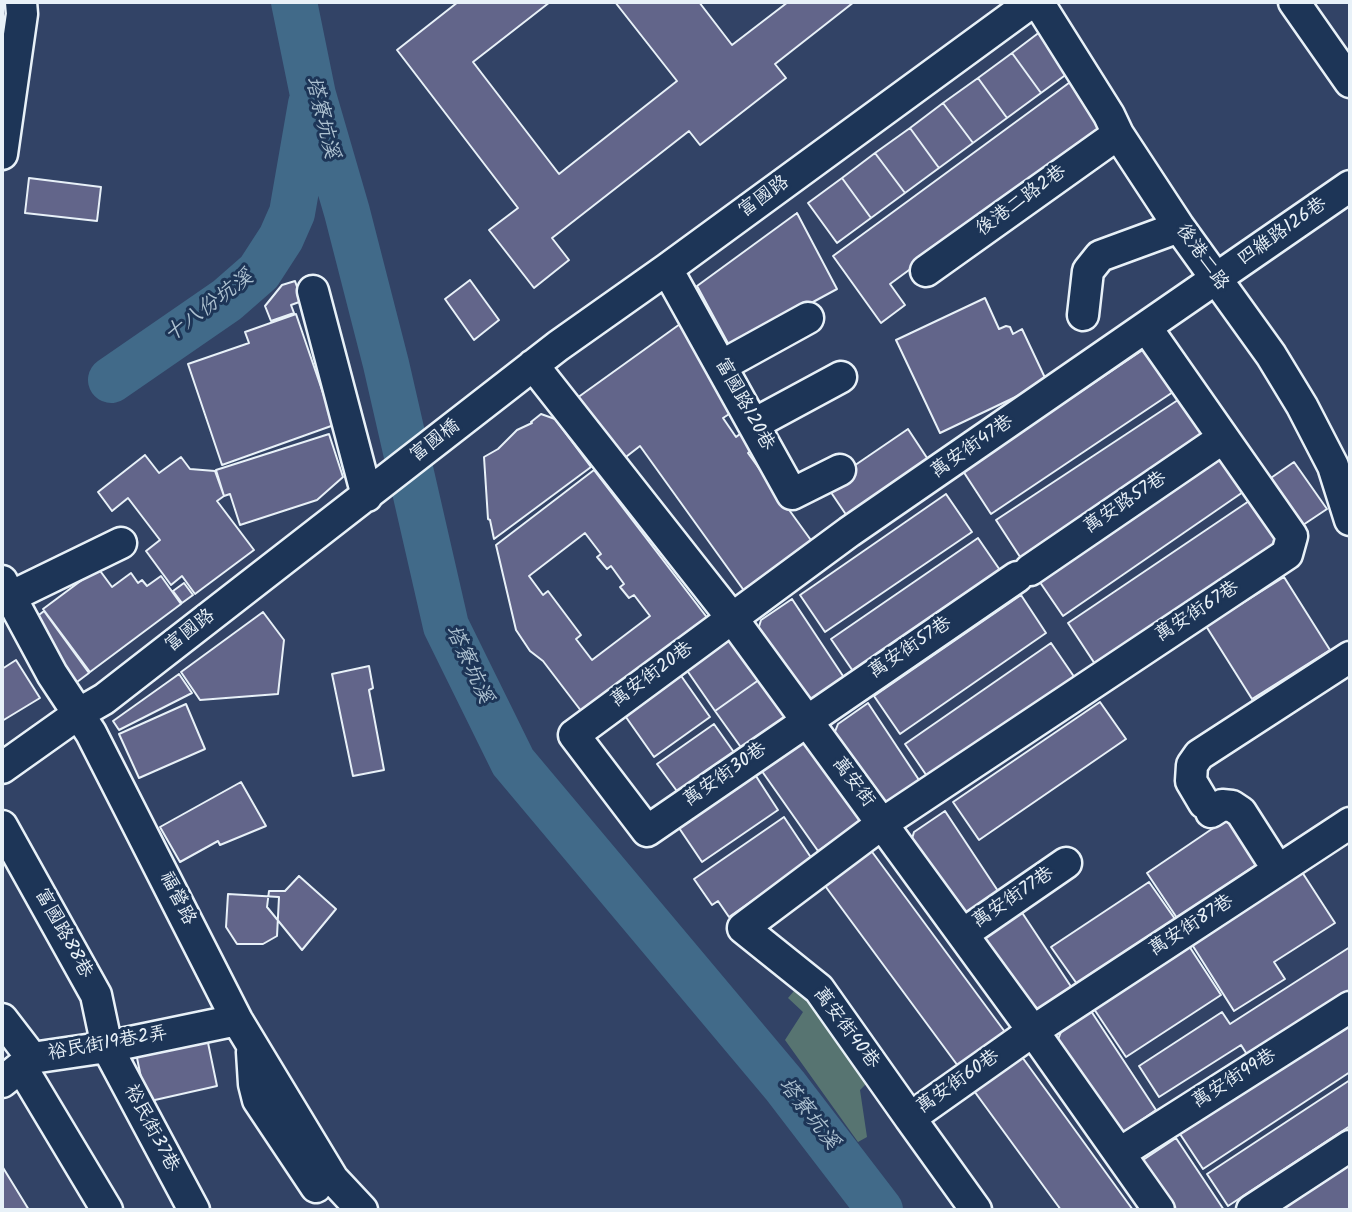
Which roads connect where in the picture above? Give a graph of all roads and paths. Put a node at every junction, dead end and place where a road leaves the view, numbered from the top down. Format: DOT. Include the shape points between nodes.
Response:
graph roads {
  1 [pos="1032,2"];
  2 [pos="1038,2"];
  3 [pos="1294,2"];
  4 [pos="15,9"];
  5 [pos="1345,63"];
  6 [pos="1118,134"];
  7 [pos="2,154"];
  8 [pos="1350,186"];
  9 [pos="1179,227"];
  10 [pos="667,270"];
  11 [pos="926,271"];
  12 [pos="1216,280"];
  13 [pos="313,291"];
  14 [pos="1083,315"];
  15 [pos="808,318"];
  16 [pos="1146,327"];
  17 [pos="533,365"];
  18 [pos="721,366"];
  19 [pos="842,377"];
  20 [pos="496,394"];
  21 [pos="754,424"];
  22 [pos="1223,439"];
  23 [pos="840,470"];
  24 [pos="371,493"];
  25 [pos="1350,520"];
  26 [pos="121,543"];
  27 [pos="1023,574"];
  28 [pos="6,589"];
  29 [pos="732,618"];
  30 [pos="1350,657"];
  31 [pos="78,714"];
  32 [pos="805,721"];
  33 [pos="2,768"];
  34 [pos="883,823"];
  35 [pos="1350,823"];
  36 [pos="2,826"];
  37 [pos="647,831"];
  38 [pos="1066,863"];
  39 [pos="1278,870"];
  40 [pos="963,934"];
  41 [pos="1350,1007"];
  42 [pos="2,1019"];
  43 [pos="244,1030"];
  44 [pos="1032,1031"];
  45 [pos="107,1047"];
  46 [pos="18,1069"];
  47 [pos="910,1118"];
  48 [pos="1350,1146"];
  49 [pos="1119,1153"];
  50 [pos="107,1210"];
  51 [pos="194,1210"];
  52 [pos="334,1210"];
  53 [pos="362,1210"];
  54 [pos="976,1210"];
  55 [pos="1159,1210"];
  56 [pos="1252,1210"];
  1 -- 10 [label="street, 富國路"];
  2 -- 6 [label="street, 後港二路"];
  3 -- 5 [label="street"];
  4 -- 7 [label="street"];
  6 -- 9 [label="street, 後港二路"];
  6 -- 11 [label="street, 後港二路2巷"];
  8 -- 12 [label="street, 四維路126巷"];
  9 -- 12 [label="street, 後港二路"];
  9 -- 14 [label="street" via="1100,256 1088,271"];
  10 -- 17 [label="street, 富國路"];
  10 -- 18 [label="street, 富國路120巷"];
  12 -- 16 [label="street, 萬安街47巷"];
  12 -- 25 [label="street, 後港二路" via="1302,406 1333,466"];
  13 -- 24 [label="street"];
  15 -- 18 [label="street"];
  16 -- 22 [label="street, 萬安街67巷"];
  16 -- 29 [label="street, 萬安街47巷"];
  17 -- 20 [label="street, 富國路"];
  17 -- 29 [label="street, 萬安街"];
  18 -- 21 [label="street, 富國路120巷"];
  19 -- 21 [label="street"];
  20 -- 24 [label="street, 富國橋"];
  21 -- 23 [label="street, 富國路120巷" via="792,494"];
  22 -- 27 [label="street, 萬安路57巷"];
  22 -- 34 [label="street, 萬安街67巷" via="1292,536 1287,554"];
  24 -- 31 [label="street, 富國路" via="104,699"];
  26 -- 28 [label="street"];
  27 -- 32 [label="street, 萬安街57巷"];
  28 -- 31 [label="street, 福營路"];
  29 -- 32 [label="street, 萬安街"];
  29 -- 37 [label="street, 萬安街20巷" via="574,735"];
  30 -- 39 [label="street" via="1199,755 1192,765 1191,780 1208,807 1232,806 1241,812"];
  31 -- 33 [label="street, 富國路"];
  31 -- 43 [label="street, 福營路"];
  32 -- 34 [label="street, 萬安街"];
  32 -- 37 [label="street, 萬安街30巷"];
  34 -- 40 [label="street, 萬安街"];
  34 -- 47 [label="street, 萬安街40巷" via="743,928 819,989"];
  35 -- 39 [label="street, 萬安街87巷"];
  36 -- 45 [label="street, 富國路88巷" via="96,995"];
  38 -- 40 [label="street, 萬安街77巷"];
  39 -- 44 [label="street, 萬安街87巷"];
  40 -- 44 [label="street, 萬安街"];
  41 -- 49 [label="street, 萬安街99巷"];
  42 -- 46 [label="street"];
  43 -- 45 [label="street, 裕民街19巷2弄"];
  43 -- 52 [label="street" via="258,1100"];
  43 -- 53 [label="street, 福營路" via="333,1179"];
  44 -- 47 [label="street, 萬安街60巷"];
  44 -- 49 [label="street, 萬安街"];
  45 -- 46 [label="street, 裕民街19巷2弄"];
  45 -- 51 [label="street, 裕民街37巷"];
  46 -- 50 [label="street, 裕民街19巷2弄"];
  47 -- 54 [label="street, 萬安街60巷"];
  48 -- 56 [label="street"];
  49 -- 55 [label="street, 萬安街"];
}
